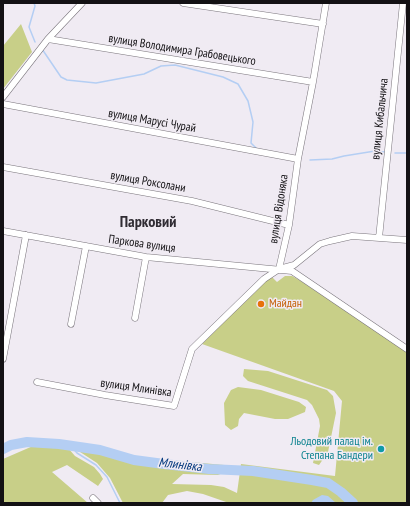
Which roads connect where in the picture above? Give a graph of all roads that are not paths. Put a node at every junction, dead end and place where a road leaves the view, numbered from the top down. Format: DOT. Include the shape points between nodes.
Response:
graph roads {
  1 [pos="82,3"];
  2 [pos="183,3"];
  3 [pos="326,3"];
  4 [pos="403,3"];
  5 [pos="323,24"];
  6 [pos="48,39"];
  7 [pos="313,82"];
  8 [pos="3,97"];
  9 [pos="3,104"];
  10 [pos="298,159"];
  11 [pos="3,167"];
  12 [pos="289,225"];
  13 [pos="3,231"];
  14 [pos="26,235"];
  15 [pos="379,238"];
  16 [pos="407,240"];
  17 [pos="86,246"];
  18 [pos="146,257"];
  19 [pos="279,270"];
  20 [pos="135,318"];
  21 [pos="71,324"];
  22 [pos="407,349"];
  23 [pos="3,358"];
  24 [pos="37,382"];
  25 [pos="93,498"];
  26 [pos="98,503"];
  1 -- 6 [label="street"];
  2 -- 5 [label="street"];
  3 -- 5 [label="street, вулиця Відоняка"];
  4 -- 15 [label="street, вулиця Кибальчича"];
  5 -- 7 [label="street, вулиця Відоняка"];
  6 -- 7 [label="street, вулиця Володимира Грабовецького"];
  6 -- 8 [label="street"];
  7 -- 10 [label="street, вулиця Відоняка"];
  9 -- 10 [label="street, вулиця Марусі Чурай"];
  10 -- 12 [label="street, вулиця Відоняка"];
  11 -- 12 [label="street, вулиця Роксолани" via="192,202"];
  12 -- 19 [label="street, вулиця Відоняка"];
  13 -- 14 [label="street, Паркова вулиця"];
  14 -- 17 [label="street, Паркова вулиця"];
  14 -- 23 [label="street"];
  15 -- 16 [label="street"];
  15 -- 19 [label="street" via="352,236 320,244 294,265"];
  17 -- 18 [label="street, Паркова вулиця"];
  17 -- 21 [label="street"];
  18 -- 19 [label="street, Паркова вулиця"];
  18 -- 20 [label="street"];
  19 -- 22 [label="street" via="292,271"];
  19 -- 24 [label="street, вулиця Млинівка" via="264,279 192,349 174,406"];
  25 -- 26 [label="street"];
}
